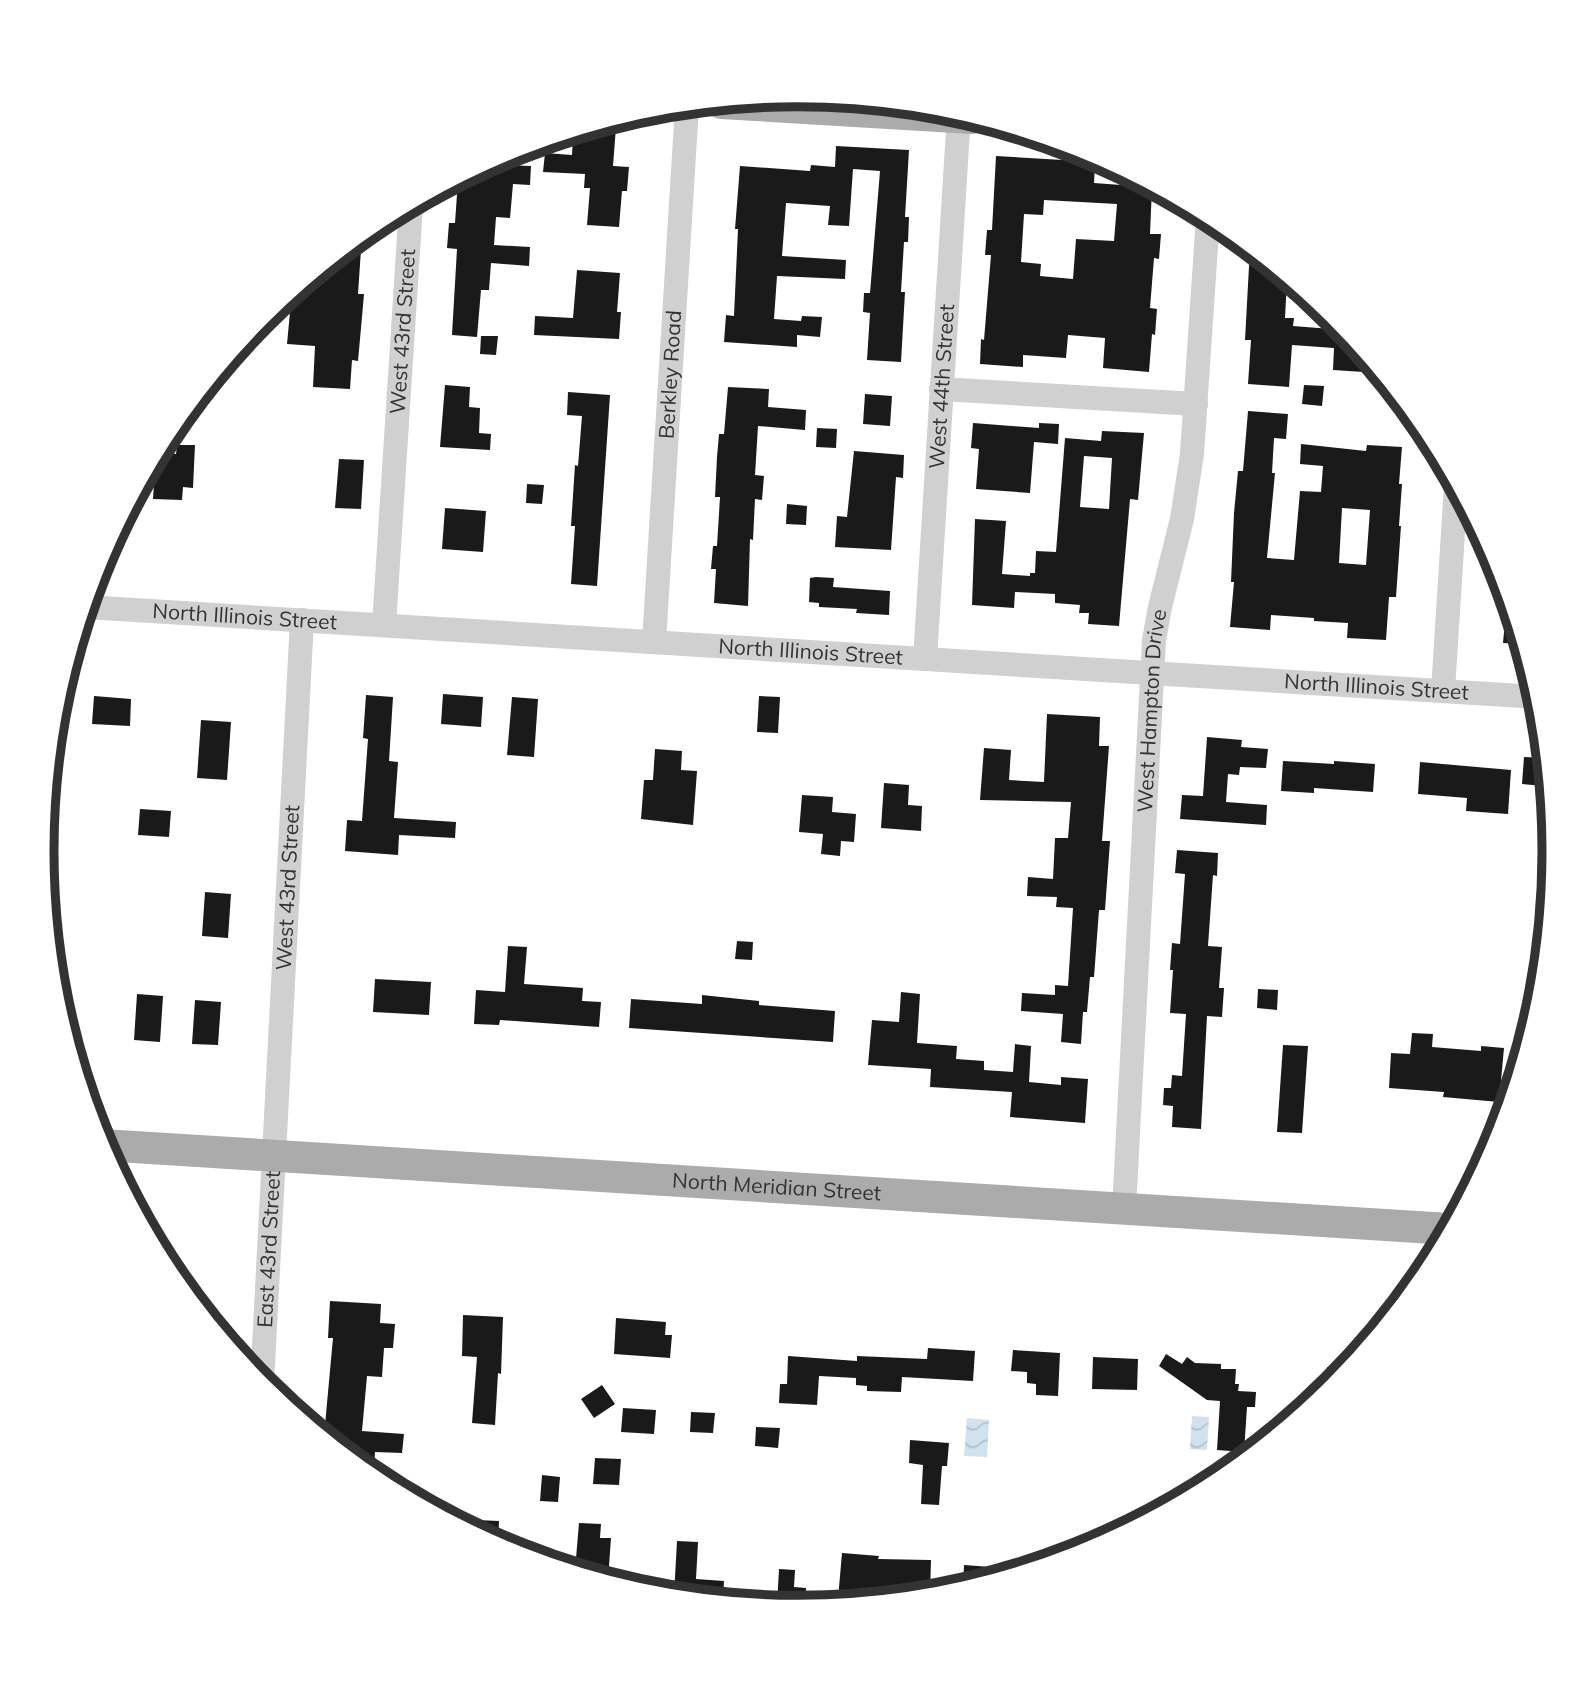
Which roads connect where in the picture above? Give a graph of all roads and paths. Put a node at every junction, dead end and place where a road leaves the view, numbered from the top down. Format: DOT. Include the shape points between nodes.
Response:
graph roads {
  1 [pos="797,107"];
  2 [pos="862,111"];
  3 [pos="686,116"];
  4 [pos="962,126"];
  5 [pos="410,217"];
  6 [pos="1207,231"];
  7 [pos="941,389"];
  8 [pos="1196,404"];
  9 [pos="1455,503"];
  10 [pos="96,608"];
  11 [pos="302,620"];
  12 [pos="384,625"];
  13 [pos="654,642"];
  14 [pos="925,659"];
  15 [pos="1153,673"];
  16 [pos="1443,691"];
  17 [pos="1525,696"];
  18 [pos="115,1146"];
  19 [pos="275,1156"];
  20 [pos="1124,1209"];
  21 [pos="1439,1228"];
  22 [pos="263,1367"];
  1 -- 2 [label="main road"];
  3 -- 13 [label="street, Berkley Road"];
  4 -- 7 [label="street, West 44th Street"];
  5 -- 12 [label="street, West 43rd Street"];
  6 -- 8 [label="street, West Hampton Drive"];
  7 -- 8 [label="street"];
  7 -- 14 [label="street, West 44th Street"];
  8 -- 15 [label="street, West Hampton Drive" via="1189,478 1158,615"];
  9 -- 16 [label="street"];
  10 -- 11 [label="street, North Illinois Street"];
  11 -- 12 [label="street, North Illinois Street"];
  11 -- 19 [label="street, West 43rd Street"];
  12 -- 13 [label="street, North Illinois Street"];
  13 -- 14 [label="street, North Illinois Street"];
  14 -- 15 [label="street, North Illinois Street"];
  15 -- 16 [label="street, North Illinois Street"];
  15 -- 20 [label="street, West Hampton Drive"];
  16 -- 17 [label="street, North Illinois Street"];
  18 -- 19 [label="main road, North Meridian Street"];
  19 -- 20 [label="main road, North Meridian Street"];
  19 -- 22 [label="street, East 43rd Street"];
  20 -- 21 [label="main road, North Meridian Street"];
}
